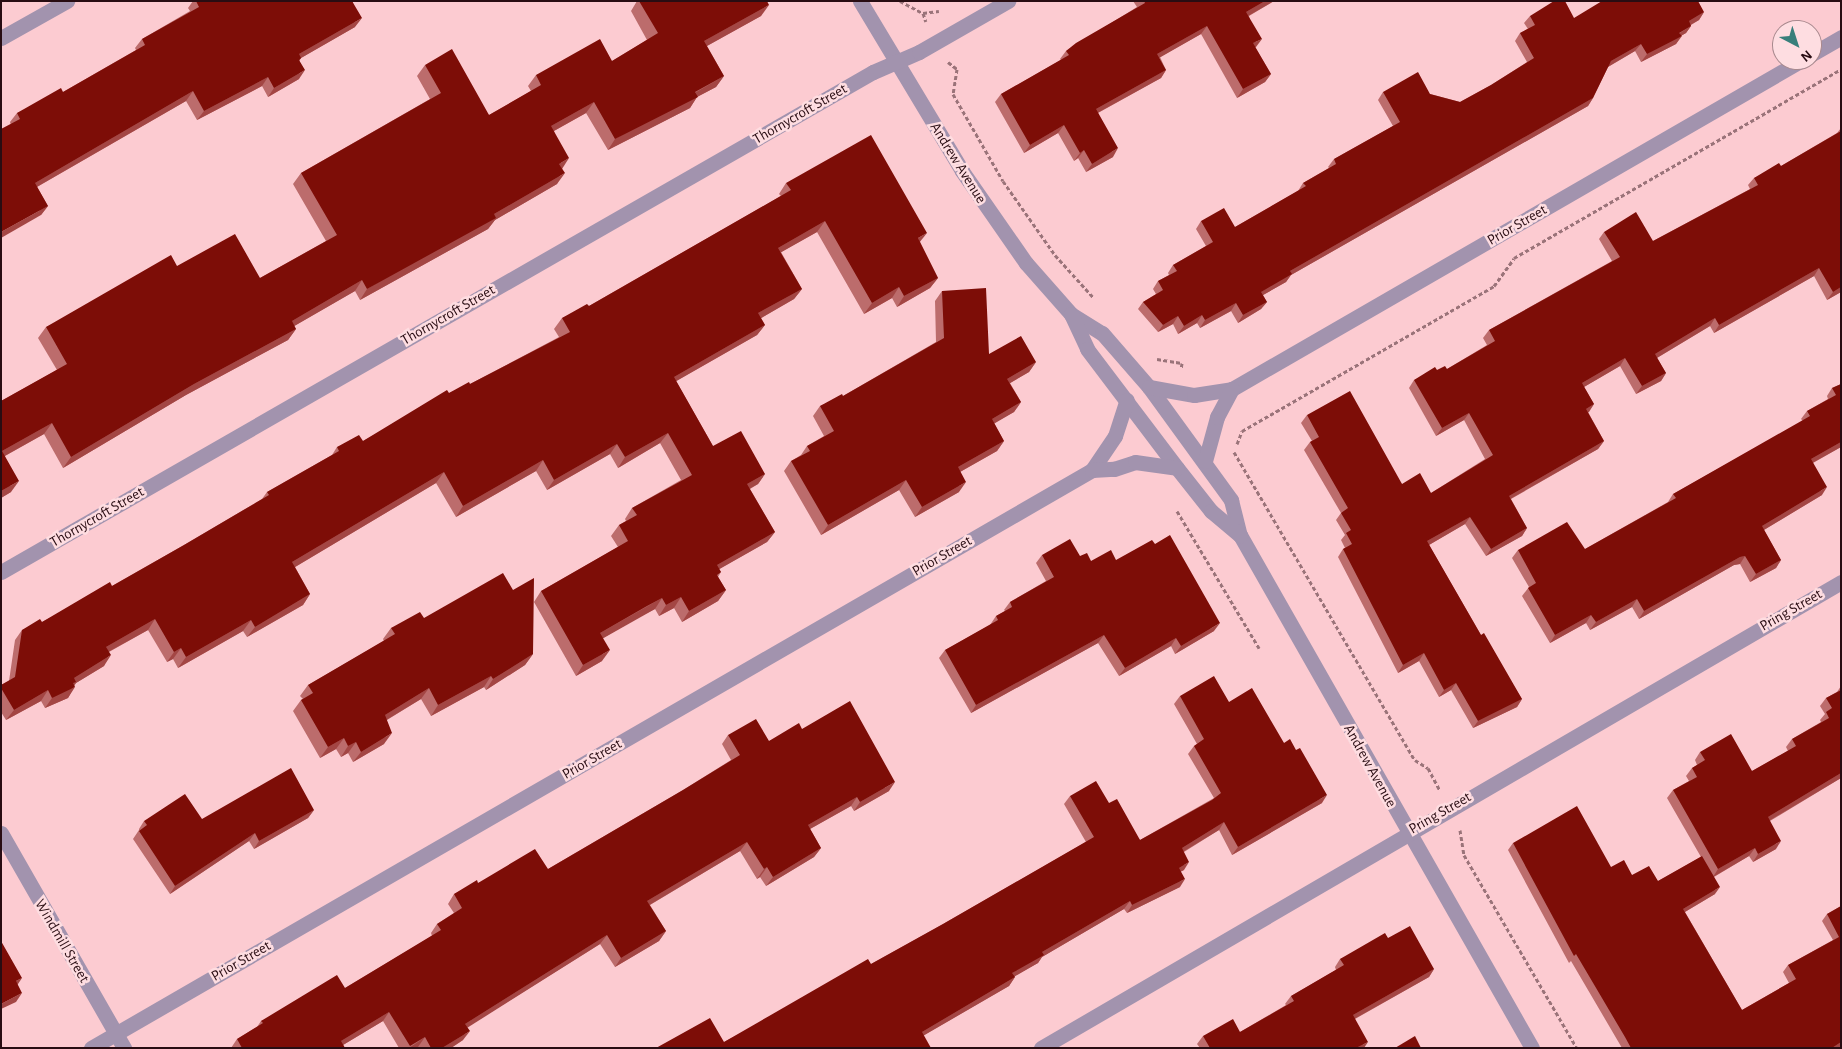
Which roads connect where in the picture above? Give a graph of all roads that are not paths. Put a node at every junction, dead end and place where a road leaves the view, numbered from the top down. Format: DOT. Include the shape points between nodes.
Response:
graph roads {
  1 [pos="66,1"];
  2 [pos="860,1"];
  3 [pos="1008,1"];
  4 [pos="1,38"];
  5 [pos="1841,38"];
  6 [pos="1822,48"];
  7 [pos="897,63"];
  8 [pos="1785,70"];
  9 [pos="1071,314"];
  10 [pos="1149,387"];
  11 [pos="1232,390"];
  12 [pos="1127,400"];
  13 [pos="1205,461"];
  14 [pos="1177,468"];
  15 [pos="1092,470"];
  16 [pos="1240,535"];
  17 [pos="1,572"];
  18 [pos="1841,582"];
  19 [pos="1407,832"];
  20 [pos="1,833"];
  21 [pos="115,1033"];
  22 [pos="91,1048"];
  23 [pos="124,1048"];
  24 [pos="1041,1048"];
  25 [pos="1532,1048"];
  1 -- 4 [label="street"];
  2 -- 7 [label="street, Andrew Avenue"];
  3 -- 7 [label="street, Thornycroft Street"];
  5 -- 6 [label="street"];
  7 -- 9 [label="street, Andrew Avenue" via="991,216 1026,263"];
  7 -- 17 [label="street, Thornycroft Street" via="864,77"];
  8 -- 11 [label="street, Prior Street"];
  9 -- 10 [label="street, Andrew Avenue" via="1102,333"];
  9 -- 12 [label="street, Andrew Avenue" via="1087,349"];
  10 -- 11 [label="street, Prior Street" via="1194,395"];
  10 -- 13 [label="street, Andrew Avenue"];
  11 -- 13 [label="street" via="1217,417"];
  12 -- 14 [label="street, Andrew Avenue"];
  12 -- 15 [label="street, Prior Street" via="1115,436"];
  13 -- 16 [label="street, Andrew Avenue" via="1231,500"];
  14 -- 15 [label="street, Prior Street" via="1135,462 1114,469"];
  14 -- 16 [label="street, Andrew Avenue" via="1210,511"];
  15 -- 21 [label="street, Prior Street"];
  16 -- 19 [label="street, Andrew Avenue"];
  18 -- 19 [label="street, Pring Street"];
  19 -- 24 [label="street, Pring Street"];
  19 -- 25 [label="street, Andrew Avenue"];
  20 -- 21 [label="street, Windmill Street"];
  21 -- 22 [label="street, Prior Street"];
  21 -- 23 [label="street, Windmill Street"];
}
